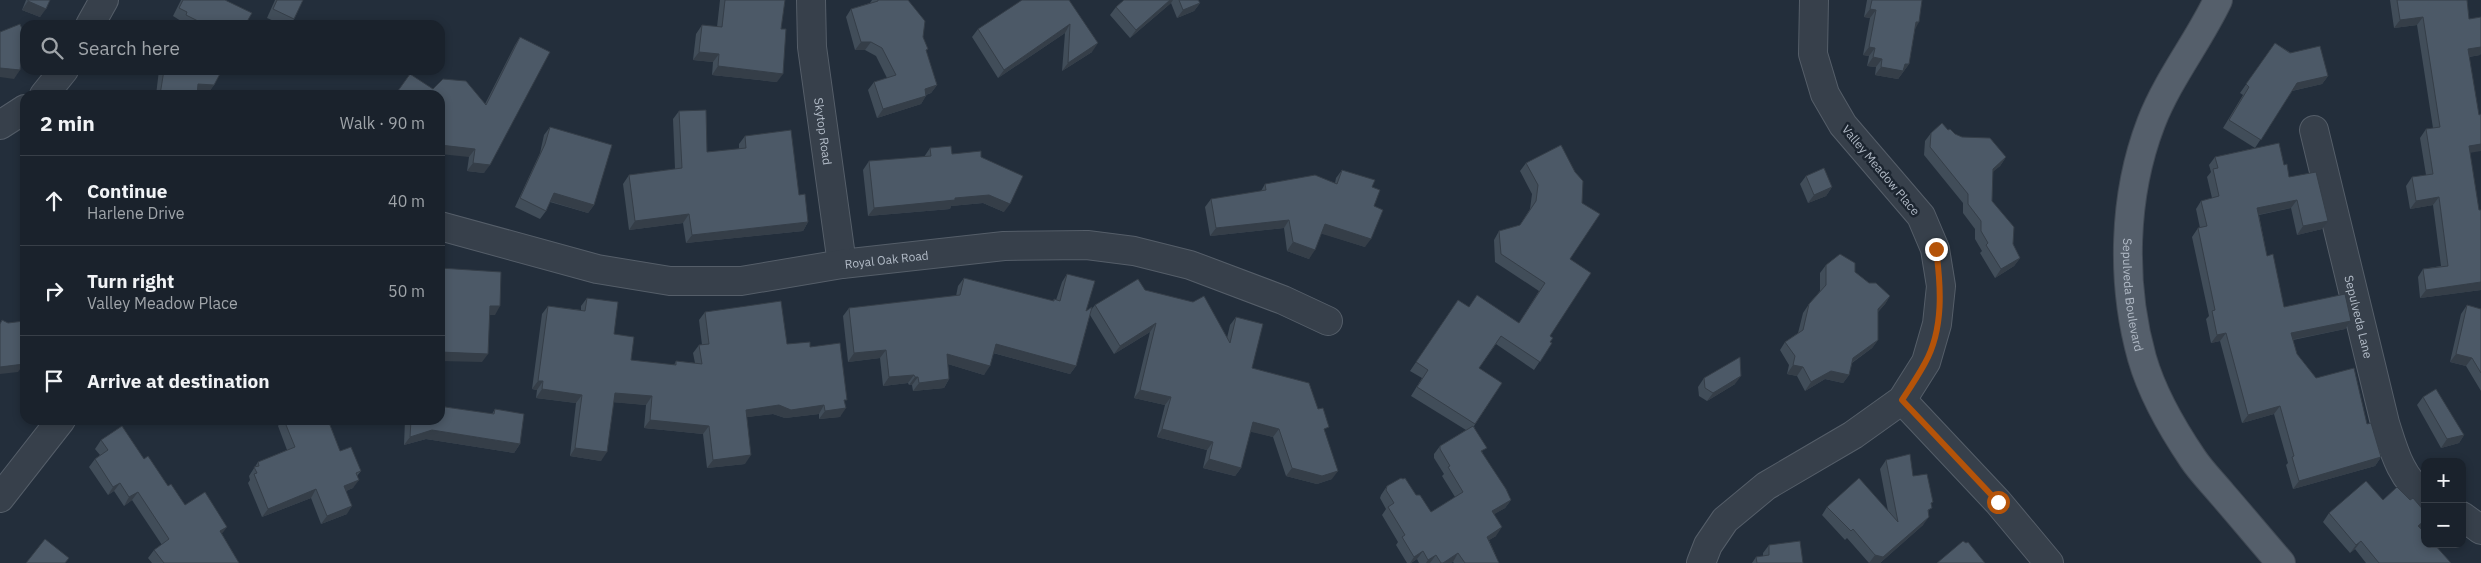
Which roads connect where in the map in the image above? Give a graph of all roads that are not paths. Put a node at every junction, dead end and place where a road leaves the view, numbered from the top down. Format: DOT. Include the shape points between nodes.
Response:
graph roads {
  1 [pos="104,0"];
  2 [pos="811,0"];
  3 [pos="1814,0"];
  4 [pos="2218,0"];
  5 [pos="93,20"];
  6 [pos="60,75"];
  7 [pos="48,90"];
  8 [pos="20,112"];
  9 [pos="0,125"];
  10 [pos="2314,130"];
  11 [pos="445,227"];
  12 [pos="842,264"];
  13 [pos="1328,321"];
  14 [pos="1902,400"];
  15 [pos="57,425"];
  16 [pos="2421,491"];
  17 [pos="0,498"];
  18 [pos="2466,519"];
  19 [pos="2481,530"];
  20 [pos="1701,563"];
  21 [pos="2049,563"];
  22 [pos="2281,563"];
  1 -- 5 [label="street"];
  2 -- 12 [label="street, Skytop Road" via="812,46"];
  3 -- 14 [label="street, Valley Meadow Place" via="1813,54 1825,94 1844,125 1921,216 1936,249 1941,286 1937,324 1926,362"];
  4 -- 22 [label="main road, Sepulveda Boulevard" via="2151,123 2138,165 2129,212 2132,312 2142,359 2165,413 2194,460"];
  6 -- 7 [label="street"];
  8 -- 9 [label="street"];
  10 -- 16 [label="street, Sepulveda Lane" via="2385,423 2406,475"];
  11 -- 12 [label="street, Royal Oak Road" via="597,269 670,281 741,281"];
  12 -- 13 [label="street, Royal Oak Road" via="1004,246 1087,245 1134,251 1190,265 1283,300"];
  14 -- 20 [label="street, Valley Meadow Place" via="1853,435 1766,486 1725,520"];
  14 -- 21 [label="street" via="1998,502"];
  15 -- 17 [label="street"];
  18 -- 19 [label="street"];
}
